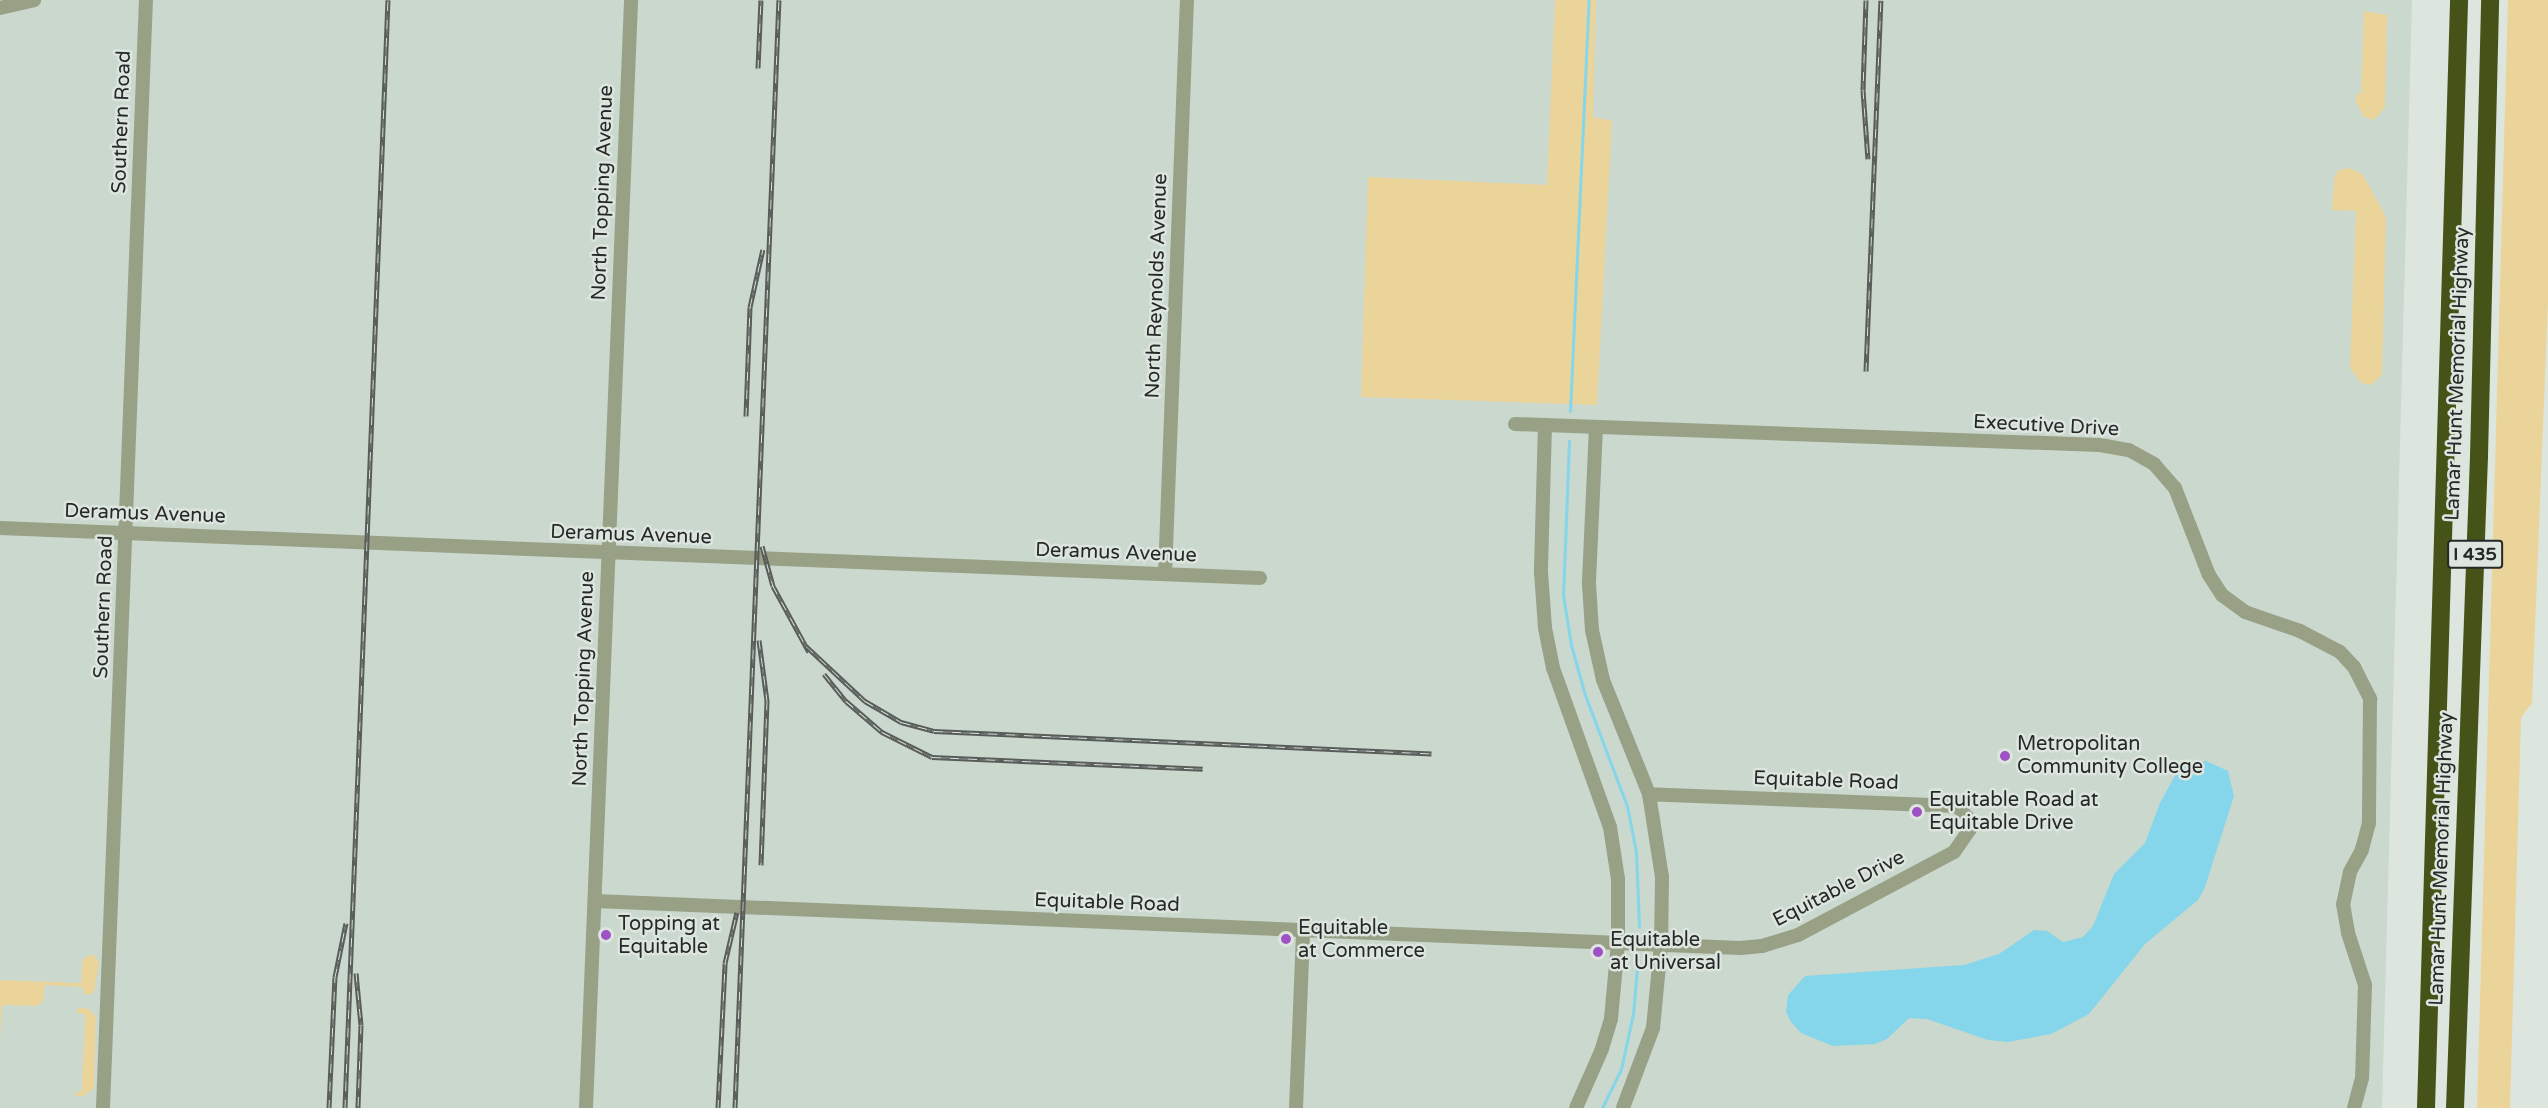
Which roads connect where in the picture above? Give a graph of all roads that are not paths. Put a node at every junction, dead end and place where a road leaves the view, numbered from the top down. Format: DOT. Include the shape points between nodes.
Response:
graph roads {
  1 [pos="34,0"];
  2 [pos="146,0"];
  3 [pos="631,0"];
  4 [pos="1187,0"];
  5 [pos="2458,0"];
  6 [pos="2490,0"];
  7 [pos="0,8"];
  8 [pos="1515,424"];
  9 [pos="1545,425"];
  10 [pos="1596,427"];
  11 [pos="0,528"];
  12 [pos="126,533"];
  13 [pos="608,553"];
  14 [pos="1165,574"];
  15 [pos="1260,578"];
  16 [pos="1649,794"];
  17 [pos="1961,844"];
  18 [pos="595,902"];
  19 [pos="1303,931"];
  20 [pos="1618,943"];
  21 [pos="1661,945"];
  22 [pos="103,1108"];
  23 [pos="586,1108"];
  24 [pos="1296,1108"];
  25 [pos="1576,1108"];
  26 [pos="1623,1108"];
  27 [pos="2354,1108"];
  28 [pos="2426,1108"];
  29 [pos="2455,1108"];
  1 -- 7 [label="street"];
  2 -- 12 [label="street, Southern Road"];
  3 -- 13 [label="street, North Topping Avenue"];
  4 -- 14 [label="street, North Reynolds Avenue"];
  5 -- 28 [label="highway, Lamar Hunt Memorial Highway / I 435"];
  6 -- 29 [label="highway, Lamar Hunt Memorial Highway / I 435" via="2479,456"];
  8 -- 9 [label="street, Executive Drive"];
  9 -- 10 [label="street, Executive Drive"];
  9 -- 20 [label="street" via="1541,572 1545,628 1553,668 1610,827 1618,879"];
  10 -- 16 [label="street" via="1589,584 1592,630 1603,680"];
  10 -- 27 [label="street, Executive Drive" via="2100,445 2128,450 2154,464 2175,488 2209,574 2222,594 2245,612 2340,652 2364,682 2372,717 2369,823 2362,850 2350,872 2343,904 2348,933 2366,985 2362,1078"];
  11 -- 12 [label="street, Deramus Avenue"];
  12 -- 13 [label="street, Deramus Avenue"];
  12 -- 22 [label="street, Southern Road"];
  13 -- 14 [label="street, Deramus Avenue"];
  13 -- 18 [label="street, North Topping Avenue"];
  14 -- 15 [label="street, Deramus Avenue"];
  16 -- 17 [label="street, Equitable Road" via="1958,806 1969,819 1970,829"];
  16 -- 21 [label="street" via="1661,861"];
  17 -- 21 [label="street, Equitable Drive" via="1954,852 1781,941 1740,948"];
  18 -- 19 [label="street, Equitable Road"];
  18 -- 23 [label="street, North Topping Avenue"];
  19 -- 20 [label="street, Equitable Road"];
  19 -- 24 [label="street"];
  20 -- 21 [label="street, Equitable Drive"];
  20 -- 25 [label="street" via="1611,1019"];
  21 -- 26 [label="street" via="1653,1028"];
}
